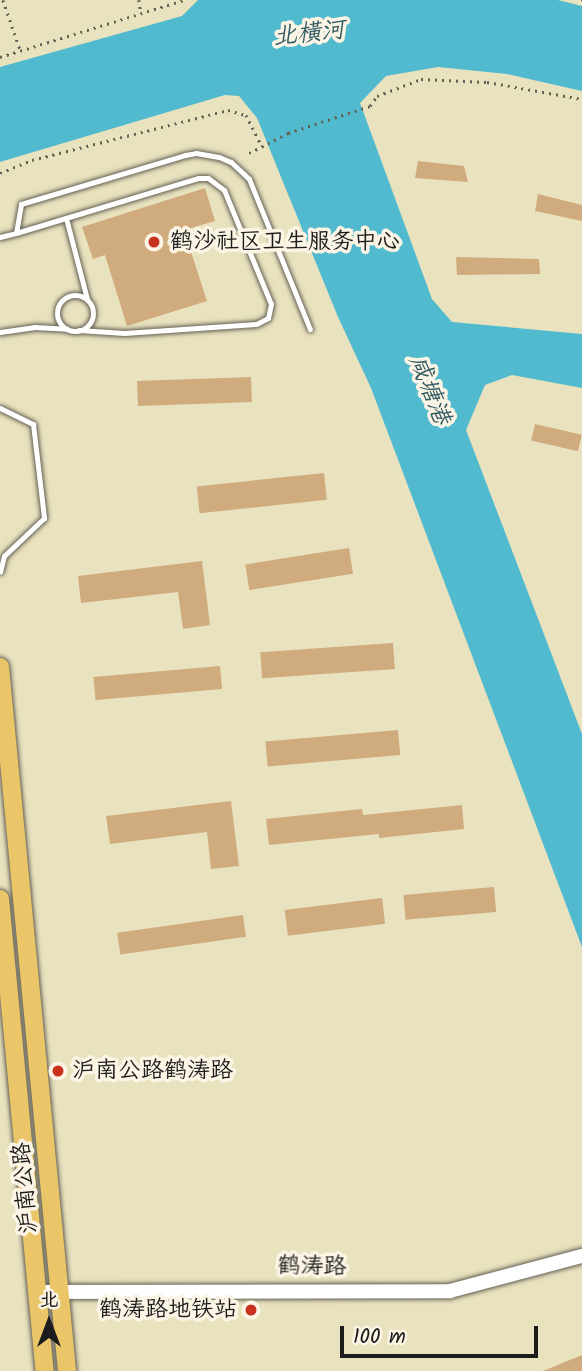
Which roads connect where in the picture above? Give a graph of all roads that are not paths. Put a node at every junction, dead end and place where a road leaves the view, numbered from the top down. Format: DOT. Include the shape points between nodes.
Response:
graph roads {
  1 [pos="66,218"];
  2 [pos="16,233"];
  3 [pos="0,237"];
  4 [pos="87,299"];
  5 [pos="67,329"];
  6 [pos="79,330"];
  7 [pos="310,330"];
  8 [pos="0,332"];
  9 [pos="0,408"];
  10 [pos="0,572"];
  11 [pos="0,667"];
  12 [pos="0,899"];
  13 [pos="577,1257"];
  14 [pos="59,1291"];
  15 [pos="38,1292"];
  16 [pos="45,1371"];
  17 [pos="67,1371"];
  1 -- 2 [label="lane"];
  1 -- 4 [label="lane"];
  1 -- 6 [label="lane" via="208,178 229,197 272,309 268,318 256,324 124,333"];
  2 -- 3 [label="lane"];
  2 -- 7 [label="lane" via="21,204 185,155 219,157 249,179"];
  4 -- 5 [label="lane" via="76,294 61,302 58,320"];
  4 -- 6 [label="lane" via="93,308 92,320"];
  5 -- 6 [label="lane"];
  5 -- 8 [label="lane"];
  9 -- 10 [label="lane" via="33,424 44,518 4,556"];
  11 -- 14 [label="main road, 沪南公路"];
  12 -- 15 [label="main road, 沪南公路"];
  13 -- 14 [label="street, 鹤涛路" via="450,1291"];
  14 -- 15 [label="street, 鹤涛路"];
  14 -- 17 [label="main road, 沪南公路"];
  15 -- 16 [label="main road, 沪南公路"];
}
